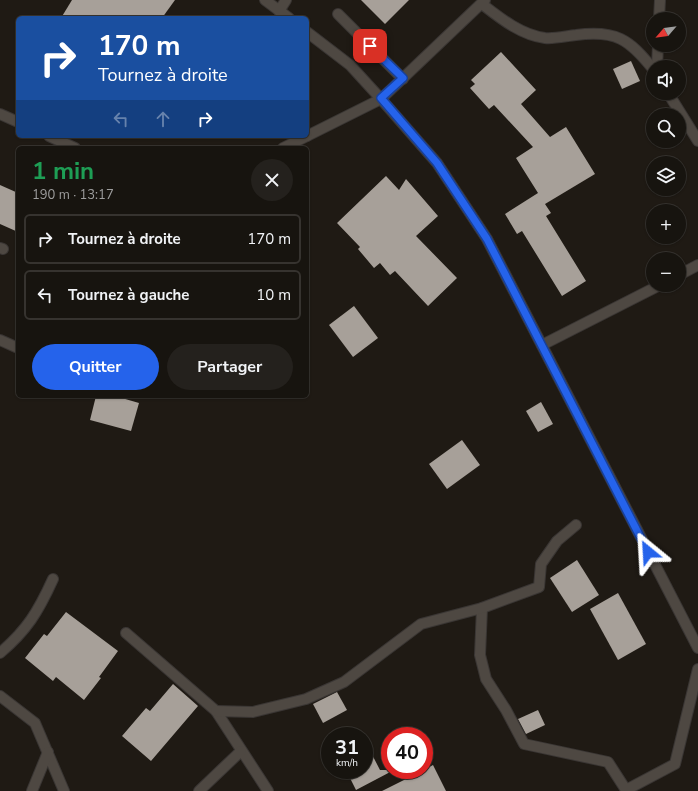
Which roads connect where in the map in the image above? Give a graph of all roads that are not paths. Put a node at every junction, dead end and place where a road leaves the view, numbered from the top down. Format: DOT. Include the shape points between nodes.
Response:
graph roads {
  1 [pos="265,0"];
  2 [pos="286,0"];
  3 [pos="660,0"];
  4 [pos="483,2"];
  5 [pos="279,11"];
  6 [pos="659,12"];
  7 [pos="338,14"];
  8 [pos="286,16"];
  9 [pos="309,34"];
  10 [pos="646,60"];
  11 [pos="403,78"];
  12 [pos="381,98"];
  13 [pos="672,100"];
  14 [pos="0,114"];
  15 [pos="16,121"];
  16 [pos="309,135"];
  17 [pos="53,138"];
  18 [pos="303,138"];
  19 [pos="698,141"];
  20 [pos="71,146"];
  21 [pos="287,146"];
  22 [pos="698,265"];
  23 [pos="686,271"];
  24 [pos="646,292"];
  25 [pos="0,340"];
  26 [pos="542,345"];
  27 [pos="16,347"];
  28 [pos="576,525"];
  29 [pos="53,580"];
  30 [pos="482,608"];
  31 [pos="126,634"];
  32 [pos="698,648"];
  33 [pos="0,653"];
  34 [pos="698,669"];
  35 [pos="0,696"];
  36 [pos="216,711"];
  37 [pos="241,751"];
  38 [pos="48,752"];
  39 [pos="32,791"];
  40 [pos="64,791"];
  41 [pos="198,791"];
  42 [pos="268,791"];
  1 -- 5 [label="street"];
  2 -- 5 [label="street"];
  3 -- 6 [label="street"];
  4 -- 10 [label="street" via="500,18 521,30 546,38 587,33 620,37 638,50"];
  4 -- 11 [label="street"];
  5 -- 8 [label="street"];
  7 -- 11 [label="street"];
  9 -- 12 [label="street" via="350,66"];
  11 -- 12 [label="street"];
  12 -- 16 [label="street"];
  12 -- 26 [label="street" via="437,163 487,239"];
  13 -- 19 [label="street"];
  14 -- 15 [label="street"];
  17 -- 20 [label="street"];
  18 -- 21 [label="street"];
  22 -- 23 [label="street"];
  24 -- 26 [label="street"];
  25 -- 27 [label="street"];
  26 -- 32 [label="street"];
  28 -- 30 [label="street" via="557,541 541,564 540,587"];
  29 -- 33 [label="street" via="39,610 16,639"];
  30 -- 34 [label="street" via="480,655 486,679 524,744 608,762 626,790 675,764"];
  30 -- 36 [label="street" via="421,624 344,682 306,699 253,712"];
  31 -- 36 [label="street"];
  35 -- 38 [label="street" via="35,723"];
  36 -- 37 [label="street"];
  37 -- 41 [label="street"];
  37 -- 42 [label="street"];
  38 -- 39 [label="street"];
  38 -- 40 [label="street"];
}
